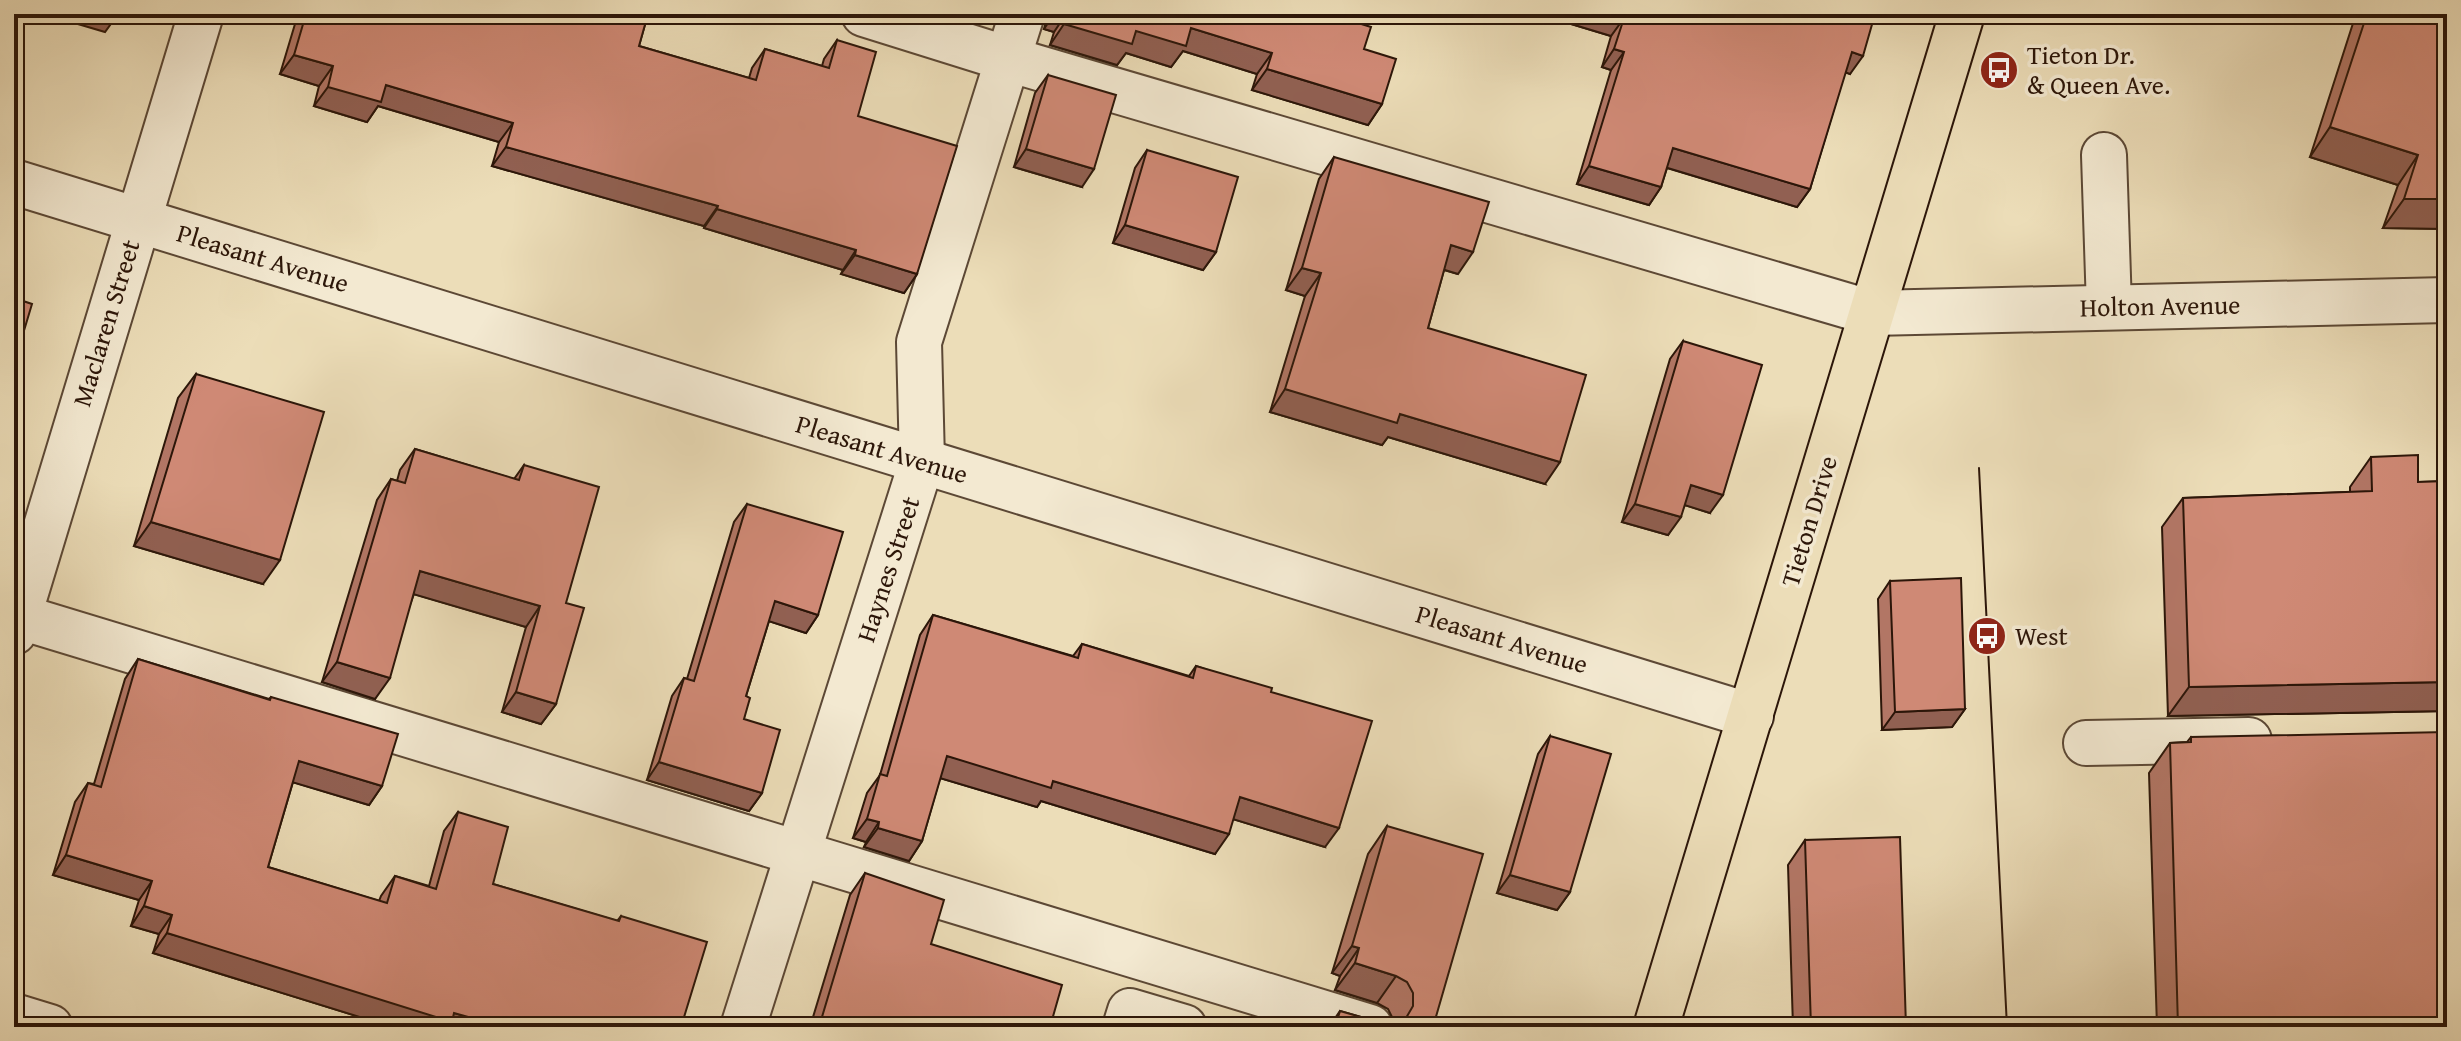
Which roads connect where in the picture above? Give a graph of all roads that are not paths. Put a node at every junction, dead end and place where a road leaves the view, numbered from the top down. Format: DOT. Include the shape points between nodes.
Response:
graph roads {
  1 [pos="201,14"];
  2 [pos="864,14"];
  3 [pos="1022,14"];
  4 [pos="1962,14"];
  5 [pos="1008,59"];
  6 [pos="2104,155"];
  7 [pos="14,182"];
  8 [pos="137,219"];
  9 [pos="2447,300"];
  10 [pos="2109,307"];
  11 [pos="1872,313"];
  12 [pos="922,461"];
  13 [pos="16,621"];
  14 [pos="1751,716"];
  15 [pos="2290,739"];
  16 [pos="2086,743"];
  17 [pos="798,854"];
  18 [pos="14,1016"];
  19 [pos="50,1027"];
  20 [pos="743,1027"];
  21 [pos="1125,1027"];
  22 [pos="1184,1027"];
  23 [pos="1370,1027"];
  24 [pos="1656,1027"];
  1 -- 8 [label="street, Maclaren Street"];
  2 -- 5 [label="street, Holton Avenue"];
  3 -- 5 [label="street, Haynes Street"];
  4 -- 11 [label="main road, Tieton Drive"];
  5 -- 11 [label="street, Holton Avenue"];
  5 -- 12 [label="street, Haynes Street" via="919,342"];
  6 -- 10 [label="street"];
  7 -- 8 [label="street, Pleasant Avenue"];
  8 -- 12 [label="street, Pleasant Avenue"];
  8 -- 13 [label="street, Maclaren Street"];
  9 -- 10 [label="street, Holton Avenue"];
  10 -- 11 [label="street, Holton Avenue"];
  11 -- 14 [label="main road, Tieton Drive"];
  12 -- 14 [label="street, Pleasant Avenue"];
  12 -- 17 [label="street, Haynes Street"];
  13 -- 17 [label="street"];
  14 -- 24 [label="main road, Tieton Drive"];
  15 -- 16 [label="street"];
  17 -- 20 [label="street, Haynes Street"];
  17 -- 23 [label="street"];
  18 -- 19 [label="street"];
  21 -- 22 [label="street" via="1130,1011"];
}
